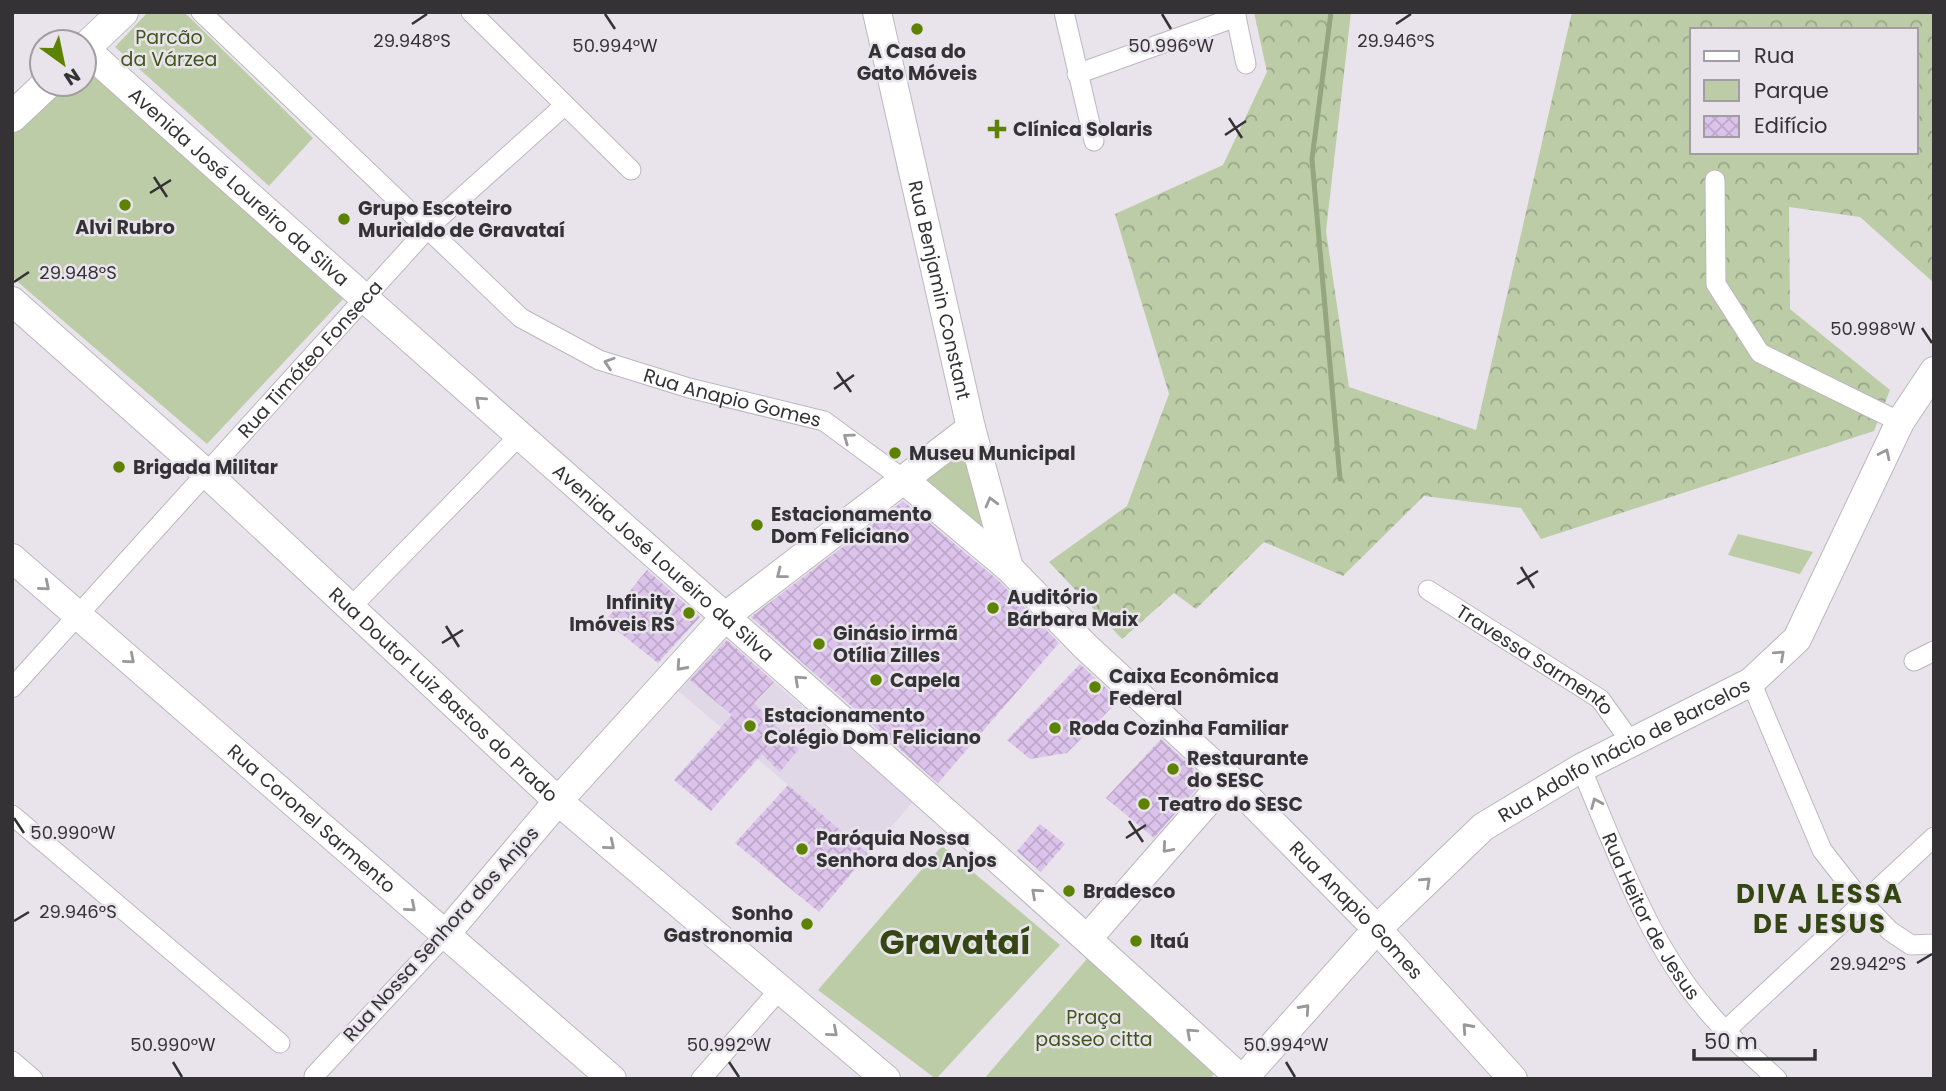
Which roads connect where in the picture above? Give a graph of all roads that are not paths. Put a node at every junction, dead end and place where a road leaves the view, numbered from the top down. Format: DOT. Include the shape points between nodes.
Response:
graph roads {
  1 [pos="96,12"];
  2 [pos="123,12"];
  3 [pos="201,12"];
  4 [pos="471,12"];
  5 [pos="877,12"];
  6 [pos="1064,12"];
  7 [pos="1236,15"];
  8 [pos="87,28"];
  9 [pos="98,30"];
  10 [pos="98,62"];
  11 [pos="1246,64"];
  12 [pos="1077,74"];
  13 [pos="28,77"];
  14 [pos="12,92"];
  15 [pos="32,98"];
  16 [pos="565,105"];
  17 [pos="12,117"];
  18 [pos="1094,141"];
  19 [pos="631,170"];
  20 [pos="1715,180"];
  21 [pos="429,227"];
  22 [pos="365,296"];
  23 [pos="12,301"];
  24 [pos="1934,371"];
  25 [pos="1900,422"];
  26 [pos="971,428"];
  27 [pos="519,436"];
  28 [pos="206,473"];
  29 [pos="903,478"];
  30 [pos="12,558"];
  31 [pos="1009,568"];
  32 [pos="1428,590"];
  33 [pos="351,607"];
  34 [pos="78,614"];
  35 [pos="727,615"];
  36 [pos="1934,650"];
  37 [pos="1914,661"];
  38 [pos="1751,681"];
  39 [pos="12,688"];
  40 [pos="1631,743"];
  41 [pos="1581,768"];
  42 [pos="1228,778"];
  43 [pos="558,801"];
  44 [pos="12,815"];
  45 [pos="1934,837"];
  46 [pos="1864,904"];
  47 [pos="1377,929"];
  48 [pos="444,936"];
  49 [pos="1087,938"];
  50 [pos="1934,944"];
  51 [pos="781,988"];
  52 [pos="1725,1031"];
  53 [pos="280,1043"];
  54 [pos="12,1061"];
  55 [pos="314,1076"];
  56 [pos="603,1076"];
  57 [pos="33,1079"];
  58 [pos="701,1079"];
  59 [pos="886,1079"];
  60 [pos="1242,1079"];
  61 [pos="1513,1079"];
  62 [pos="1777,1079"];
  1 -- 8 [label="main road"];
  2 -- 9 [label="main road"];
  3 -- 21 [label="street, Rua Anapio Gomes"];
  4 -- 16 [label="street"];
  5 -- 26 [label="street, Rua Benjamin Constant"];
  6 -- 12 [label="street"];
  7 -- 11 [label="street"];
  7 -- 12 [label="street"];
  10 -- 22 [label="street, Avenida José Loureiro da Silva"];
  12 -- 18 [label="street"];
  13 -- 14 [label="main road"];
  15 -- 17 [label="main road"];
  16 -- 19 [label="street"];
  16 -- 21 [label="street, Rua Timóteo Fonseca"];
  20 -- 25 [label="street" via="1716,284 1759,353"];
  21 -- 22 [label="street, Rua Timóteo Fonseca"];
  29 -- 21 [label="street, Rua Anapio Gomes, one-way" via="824,421 599,360 521,318"];
  27 -- 22 [label="street, Avenida José Loureiro da Silva, one-way"];
  22 -- 28 [label="street, Rua Timóteo Fonseca"];
  23 -- 28 [label="street, Rua Doutor Luiz Bastos do Prado"];
  24 -- 25 [label="street, Rua Adolfo Inácio de Barcelos"];
  38 -- 25 [label="street, Rua Adolfo Inácio de Barcelos, one-way" via="1797,639"];
  26 -- 29 [label="street, Rua Nossa Senhora dos Anjos"];
  31 -- 26 [label="street, Rua Benjamin Constant, one-way"];
  27 -- 33 [label="street"];
  27 -- 35 [label="street, Avenida José Loureiro da Silva"];
  28 -- 33 [label="street, Rua Doutor Luiz Bastos do Prado"];
  28 -- 34 [label="street, Rua Timóteo Fonseca"];
  29 -- 31 [label="street, Rua Anapio Gomes"];
  29 -- 35 [label="street, Rua Nossa Senhora dos Anjos, one-way"];
  30 -- 34 [label="street, Rua Coronel Sarmento, one-way"];
  31 -- 42 [label="street, Rua Anapio Gomes" via="1086,647"];
  32 -- 40 [label="street, Travessa Sarmento" via="1600,699"];
  33 -- 43 [label="street, Rua Doutor Luiz Bastos do Prado"];
  34 -- 39 [label="street, Rua Timóteo Fonseca"];
  34 -- 48 [label="street, Rua Coronel Sarmento, one-way"];
  35 -- 43 [label="street, Rua Nossa Senhora dos Anjos, one-way"];
  49 -- 35 [label="street, Avenida José Loureiro da Silva, one-way"];
  36 -- 37 [label="street"];
  38 -- 40 [label="street, Rua Adolfo Inácio de Barcelos"];
  38 -- 46 [label="street" via="1822,850"];
  40 -- 41 [label="street, Rua Adolfo Inácio de Barcelos"];
  47 -- 41 [label="street, Rua Adolfo Inácio de Barcelos, one-way" via="1483,828"];
  52 -- 41 [label="street, Rua Heitor de Jesus, one-way" via="1665,951 1633,890"];
  42 -- 47 [label="street, Rua Anapio Gomes"];
  42 -- 49 [label="street, one-way"];
  43 -- 48 [label="street, Rua Nossa Senhora dos Anjos"];
  43 -- 51 [label="street, Rua Doutor Luiz Bastos do Prado, one-way"];
  44 -- 53 [label="street"];
  45 -- 46 [label="street"];
  46 -- 50 [label="street" via="1890,931 1911,944"];
  46 -- 52 [label="street"];
  60 -- 47 [label="street, Rua Adolfo Inácio de Barcelos, one-way"];
  61 -- 47 [label="street, Rua Anapio Gomes, one-way"];
  48 -- 55 [label="street, Rua Nossa Senhora dos Anjos"];
  48 -- 56 [label="street, Rua Coronel Sarmento"];
  60 -- 49 [label="street, Avenida José Loureiro da Silva, one-way"];
  51 -- 58 [label="street"];
  51 -- 59 [label="street, Rua Doutor Luiz Bastos do Prado, one-way"];
  52 -- 62 [label="street, Rua Heitor de Jesus"];
  54 -- 57 [label="street"];
}
